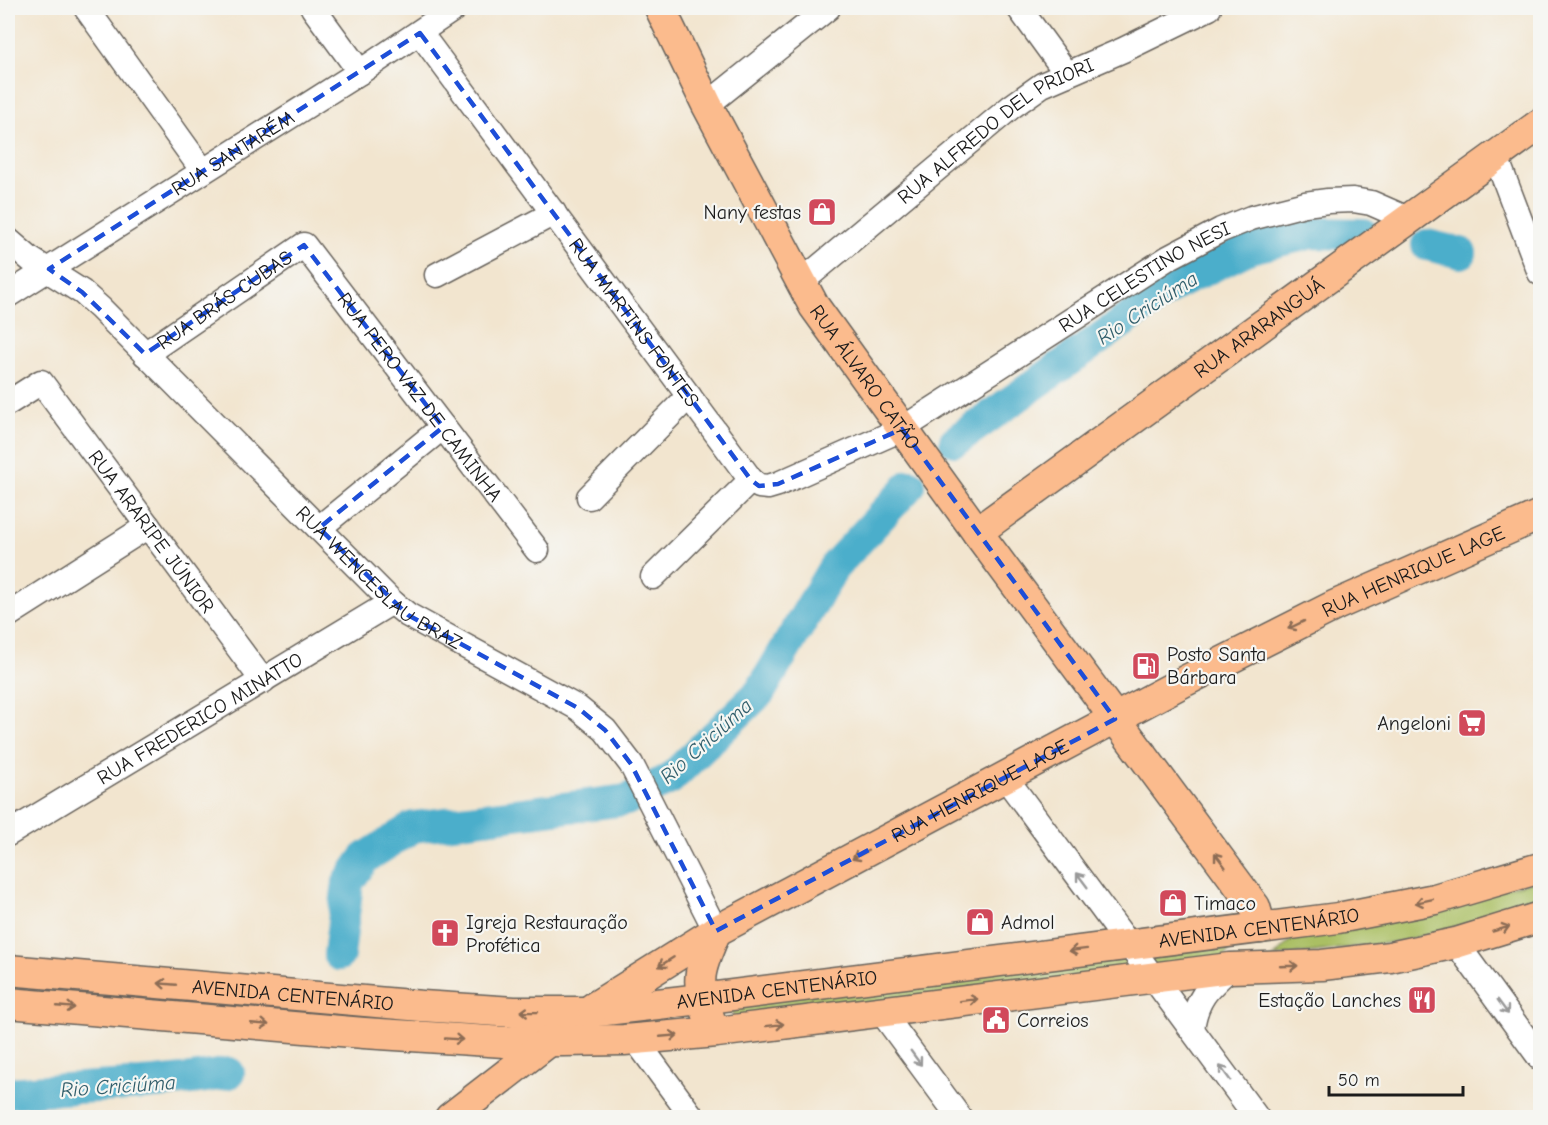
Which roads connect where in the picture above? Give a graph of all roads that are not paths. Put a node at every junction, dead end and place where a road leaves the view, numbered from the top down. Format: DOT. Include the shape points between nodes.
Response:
graph roads {
  1 [pos="86,8"];
  2 [pos="313,8"];
  3 [pos="455,8"];
  4 [pos="660,8"];
  5 [pos="828,8"];
  6 [pos="1019,8"];
  7 [pos="1209,8"];
  8 [pos="420,33"];
  9 [pos="360,72"];
  10 [pos="1067,74"];
  11 [pos="707,105"];
  12 [pos="1540,124"];
  13 [pos="1496,157"];
  14 [pos="203,171"];
  15 [pos="554,213"];
  16 [pos="1410,220"];
  17 [pos="8,240"];
  18 [pos="304,244"];
  19 [pos="49,269"];
  20 [pos="1540,273"];
  21 [pos="437,275"];
  22 [pos="801,283"];
  23 [pos="8,295"];
  24 [pos="145,354"];
  25 [pos="689,396"];
  26 [pos="8,403"];
  27 [pos="443,427"];
  28 [pos="902,429"];
  29 [pos="751,480"];
  30 [pos="589,497"];
  31 [pos="1540,515"];
  32 [pos="148,526"];
  33 [pos="319,528"];
  34 [pos="977,532"];
  35 [pos="537,550"];
  36 [pos="653,577"];
  37 [pos="392,602"];
  38 [pos="8,615"];
  39 [pos="263,681"];
  40 [pos="1115,719"];
  41 [pos="1005,777"];
  42 [pos="8,834"];
  43 [pos="1540,868"];
  44 [pos="1540,917"];
  45 [pos="1266,920"];
  46 [pos="716,931"];
  47 [pos="1456,943"];
  48 [pos="1129,944"];
  49 [pos="1230,968"];
  50 [pos="8,970"];
  51 [pos="1154,978"];
  52 [pos="701,999"];
  53 [pos="8,1003"];
  54 [pos="588,1011"];
  55 [pos="881,1011"];
  56 [pos="1192,1029"];
  57 [pos="717,1032"];
  58 [pos="635,1039"];
  59 [pos="548,1042"];
  60 [pos="1540,1058"];
  61 [pos="450,1118"];
  62 [pos="693,1118"];
  63 [pos="960,1118"];
  64 [pos="1257,1118"];
  1 -- 14 [label="street"];
  2 -- 9 [label="street"];
  3 -- 8 [label="street, RUA SANTARÉM"];
  4 -- 11 [label="main road, RUA ÁLVARO CATÃO"];
  5 -- 11 [label="street"];
  6 -- 10 [label="street"];
  7 -- 10 [label="street, RUA ALFREDO DEL PRIORI"];
  8 -- 9 [label="street, RUA SANTARÉM"];
  8 -- 15 [label="street, RUA MARTINS FONTES"];
  9 -- 14 [label="street, RUA SANTARÉM"];
  10 -- 22 [label="street, RUA ALFREDO DEL PRIORI" via="1042,85 1011,107"];
  11 -- 22 [label="main road, RUA ÁLVARO CATÃO"];
  12 -- 13 [label="main road, RUA ARARANGUÁ"];
  13 -- 16 [label="main road, RUA ARARANGUÁ"];
  13 -- 20 [label="street"];
  14 -- 19 [label="street, RUA SANTARÉM"];
  15 -- 21 [label="street"];
  15 -- 25 [label="street, RUA MARTINS FONTES"];
  16 -- 28 [label="street, RUA CELESTINO NESI" via="1371,203 1329,201 1279,210 1221,230 1168,258"];
  16 -- 34 [label="main road, RUA ARARANGUÁ"];
  17 -- 19 [label="street, RUA WENCESLAU BRAZ"];
  18 -- 24 [label="street, RUA BRÁS CUBAS"];
  18 -- 27 [label="street, RUA PERO VAZ DE CAMINHA"];
  19 -- 23 [label="street, RUA SANTARÉM"];
  19 -- 24 [label="street, RUA WENCESLAU BRAZ" via="82,292"];
  22 -- 28 [label="main road, RUA ÁLVARO CATÃO"];
  24 -- 33 [label="street, RUA WENCESLAU BRAZ"];
  25 -- 29 [label="street, RUA MARTINS FONTES"];
  25 -- 30 [label="street"];
  26 -- 32 [label="street, RUA ARARIPE JÚNIOR" via="41,382"];
  27 -- 33 [label="street"];
  27 -- 35 [label="street, RUA PERO VAZ DE CAMINHA"];
  28 -- 29 [label="street" via="778,484 759,486"];
  28 -- 34 [label="main road, RUA ÁLVARO CATÃO"];
  29 -- 36 [label="street"];
  31 -- 40 [label="main road, RUA HENRIQUE LAGE, one-way" via="1336,605"];
  32 -- 38 [label="street"];
  32 -- 39 [label="street, RUA ARARIPE JÚNIOR"];
  33 -- 37 [label="street, RUA WENCESLAU BRAZ"];
  34 -- 40 [label="main road, RUA ÁLVARO CATÃO"];
  37 -- 39 [label="street, RUA FREDERICO MINATTO"];
  37 -- 46 [label="street, RUA WENCESLAU BRAZ" via="422,624 595,720 619,746 637,776"];
  39 -- 42 [label="street, RUA FREDERICO MINATTO"];
  40 -- 41 [label="main road, RUA HENRIQUE LAGE"];
  45 -- 40 [label="main road, RUA ÁLVARO CATÃO, one-way"];
  41 -- 46 [label="main road, RUA HENRIQUE LAGE, one-way"];
  48 -- 41 [label="street, one-way"];
  43 -- 45 [label="main road, AVENIDA CENTENÁRIO, one-way" via="1481,887 1378,911"];
  47 -- 44 [label="main road, AVENIDA CENTENÁRIO, one-way"];
  45 -- 48 [label="main road, AVENIDA CENTENÁRIO"];
  45 -- 49 [label="main road" via="1248,954"];
  46 -- 52 [label="main road" via="700,967"];
  46 -- 54 [label="main road, RUA HENRIQUE LAGE, one-way"];
  49 -- 47 [label="main road, AVENIDA CENTENÁRIO, one-way" via="1322,965 1390,957"];
  47 -- 60 [label="street, one-way"];
  48 -- 51 [label="street"];
  48 -- 52 [label="main road, AVENIDA CENTENÁRIO, one-way"];
  49 -- 51 [label="main road, AVENIDA CENTENÁRIO"];
  49 -- 56 [label="street" via="1206,990"];
  54 -- 50 [label="main road, AVENIDA CENTENÁRIO, one-way" via="443,1008"];
  55 -- 51 [label="main road, AVENIDA CENTENÁRIO, one-way"];
  51 -- 56 [label="street"];
  52 -- 54 [label="main road, AVENIDA CENTENÁRIO"];
  52 -- 57 [label="main road"];
  53 -- 59 [label="main road, AVENIDA CENTENÁRIO, one-way" via="364,1033"];
  54 -- 59 [label="main road, RUA HENRIQUE LAGE"];
  57 -- 55 [label="main road, AVENIDA CENTENÁRIO, one-way"];
  55 -- 63 [label="street, one-way"];
  64 -- 56 [label="street, one-way"];
  58 -- 57 [label="main road, AVENIDA CENTENÁRIO, one-way"];
  58 -- 59 [label="main road, AVENIDA CENTENÁRIO"];
  58 -- 62 [label="street"];
  59 -- 61 [label="main road, RUA HENRIQUE LAGE"];
}
